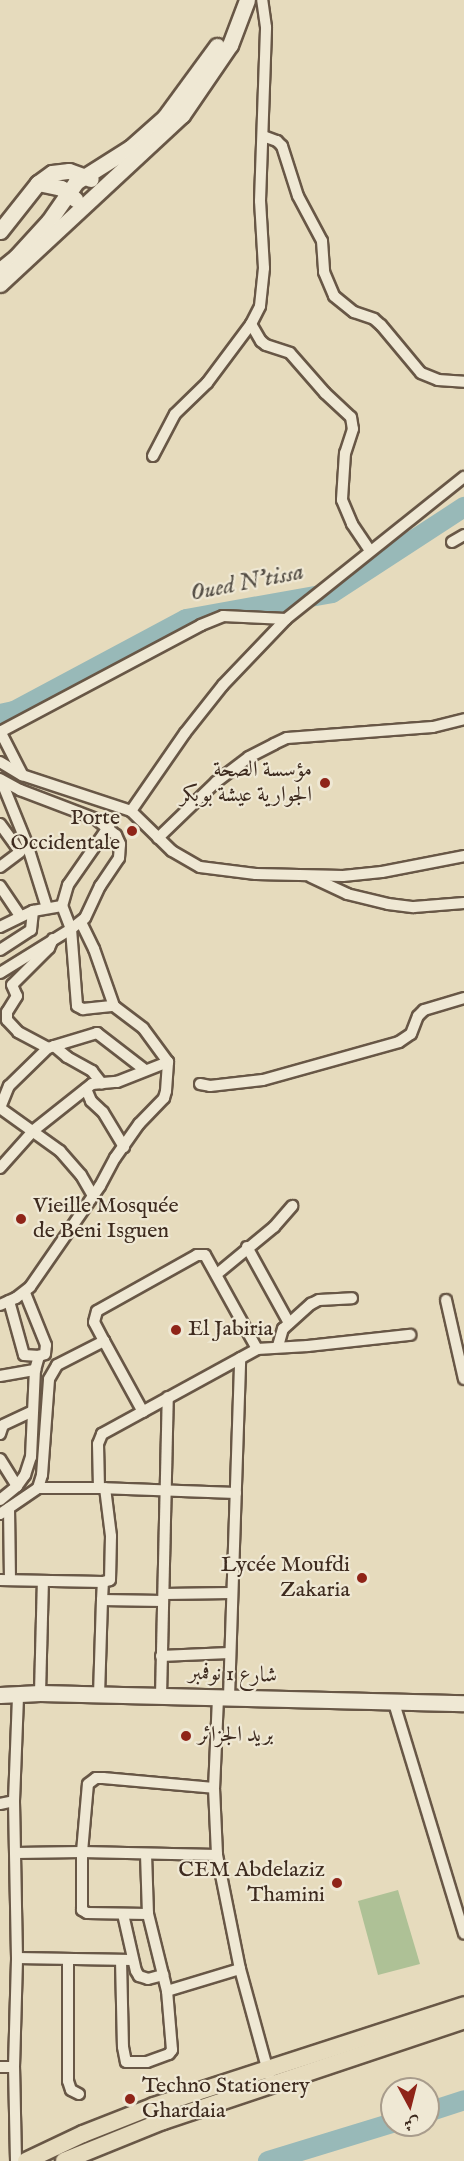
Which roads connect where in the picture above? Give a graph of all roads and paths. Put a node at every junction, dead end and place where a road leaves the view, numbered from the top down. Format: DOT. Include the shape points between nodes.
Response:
graph roads {
  1 [pos="262,0"];
  2 [pos="245,6"];
  3 [pos="263,136"];
  4 [pos="88,176"];
  5 [pos="38,183"];
  6 [pos="69,192"];
  7 [pos="97,192"];
  8 [pos="82,205"];
  9 [pos="0,231"];
  10 [pos="0,270"];
  11 [pos="0,284"];
  12 [pos="251,324"];
  13 [pos="464,382"];
  14 [pos="153,456"];
  15 [pos="464,477"];
  16 [pos="464,536"];
  17 [pos="452,542"];
  18 [pos="370,551"];
  19 [pos="286,619"];
  20 [pos="464,719"];
  21 [pos="0,732"];
  22 [pos="0,762"];
  23 [pos="22,775"];
  24 [pos="1,779"];
  25 [pos="131,811"];
  26 [pos="0,824"];
  27 [pos="109,826"];
  28 [pos="158,837"];
  29 [pos="464,856"];
  30 [pos="0,867"];
  31 [pos="308,876"];
  32 [pos="0,886"];
  33 [pos="464,903"];
  34 [pos="62,906"];
  35 [pos="47,908"];
  36 [pos="33,910"];
  37 [pos="20,916"];
  38 [pos="81,922"];
  39 [pos="0,927"];
  40 [pos="70,929"];
  41 [pos="53,939"];
  42 [pos="0,950"];
  43 [pos="0,973"];
  44 [pos="464,998"];
  45 [pos="114,1006"];
  46 [pos="51,1047"];
  47 [pos="168,1062"];
  48 [pos="145,1070"];
  49 [pos="102,1084"];
  50 [pos="200,1084"];
  51 [pos="86,1089"];
  52 [pos="0,1108"];
  53 [pos="34,1130"];
  54 [pos="124,1147"];
  55 [pos="0,1168"];
  56 [pos="92,1194"];
  57 [pos="292,1206"];
  58 [pos="247,1247"];
  59 [pos="217,1274"];
  60 [pos="25,1293"];
  61 [pos="352,1298"];
  62 [pos="446,1300"];
  63 [pos="5,1303"];
  64 [pos="289,1323"];
  65 [pos="410,1335"];
  66 [pos="104,1341"];
  67 [pos="278,1346"];
  68 [pos="257,1348"];
  69 [pos="39,1356"];
  70 [pos="240,1358"];
  71 [pos="35,1370"];
  72 [pos="0,1376"];
  73 [pos="464,1379"];
  74 [pos="168,1397"];
  75 [pos="33,1411"];
  76 [pos="143,1412"];
  77 [pos="0,1434"];
  78 [pos="0,1459"];
  79 [pos="17,1486"];
  80 [pos="38,1488"];
  81 [pos="102,1488"];
  82 [pos="165,1490"];
  83 [pos="236,1493"];
  84 [pos="3,1508"];
  85 [pos="5,1580"];
  86 [pos="43,1581"];
  87 [pos="104,1582"];
  88 [pos="231,1593"];
  89 [pos="163,1598"];
  90 [pos="102,1600"];
  91 [pos="230,1653"];
  92 [pos="161,1656"];
  93 [pos="40,1693"];
  94 [pos="0,1695"];
  95 [pos="18,1695"];
  96 [pos="99,1695"];
  97 [pos="161,1696"];
  98 [pos="224,1697"];
  99 [pos="394,1703"];
  100 [pos="464,1703"];
  101 [pos="214,1788"];
  102 [pos="14,1801"];
  103 [pos="0,1804"];
  104 [pos="82,1852"];
  105 [pos="15,1853"];
  106 [pos="146,1854"];
  107 [pos="217,1855"];
  108 [pos="123,1914"];
  109 [pos="148,1914"];
  110 [pos="464,1934"];
  111 [pos="17,1958"];
  112 [pos="68,1959"];
  113 [pos="121,1959"];
  114 [pos="132,1960"];
  115 [pos="240,1969"];
  116 [pos="163,1975"];
  117 [pos="166,1990"];
  118 [pos="464,2005"];
  119 [pos="464,2020"];
  120 [pos="0,2067"];
  121 [pos="14,2067"];
  122 [pos="269,2077"];
  123 [pos="79,2094"];
  124 [pos="16,2161"];
  125 [pos="26,2161"];
  126 [pos="64,2161"];
  1 -- 3 [label="street" via="267,27"];
  2 -- 4 [label="main road" via="165,117 130,148"];
  2 -- 7 [label="main road" via="230,45 182,115"];
  3 -- 12 [label="street" via="260,211 264,268 260,306"];
  3 -- 13 [label="street" via="282,146 298,196 322,241 324,272 333,296 354,312 374,319 421,373 438,380"];
  4 -- 5 [label="main road" via="62,170"];
  4 -- 6 [label="main road" via="76,182"];
  4 -- 7 [label="main road"];
  5 -- 6 [label="main road" via="49,183"];
  5 -- 9 [label="main road"];
  6 -- 8 [label="main road"];
  6 -- 10 [label="main road" via="49,221"];
  7 -- 8 [label="main road"];
  8 -- 11 [label="main road"];
  12 -- 14 [label="street" via="198,394 175,414"];
  12 -- 18 [label="street" via="266,345 290,353 351,417 353,429 345,453 342,500"];
  15 -- 18 [label="street"];
  16 -- 17 [label="street"];
  18 -- 19 [label="street"];
  19 -- 21 [label="street" via="223,616 201,624"];
  19 -- 25 [label="street" via="223,685"];
  20 -- 28 [label="street" via="434,727 287,738 249,757 216,782"];
  21 -- 23 [label="street"];
  22 -- 23 [label="street"];
  23 -- 25 [label="street"];
  24 -- 27 [label="street"];
  24 -- 35 [label="street"];
  25 -- 28 [label="street"];
  26 -- 30 [label="street" via="20,852"];
  27 -- 34 [label="street" via="68,885"];
  27 -- 38 [label="street" via="120,844 119,858"];
  28 -- 31 [label="street" via="184,860 200,867"];
  29 -- 31 [label="street" via="382,872"];
  31 -- 33 [label="street" via="347,894 388,904 414,907"];
  32 -- 37 [label="street"];
  34 -- 35 [label="street"];
  34 -- 40 [label="street"];
  35 -- 36 [label="street"];
  36 -- 37 [label="street"];
  36 -- 42 [label="street" via="31,930"];
  37 -- 39 [label="street"];
  38 -- 40 [label="street"];
  38 -- 45 [label="street"];
  40 -- 41 [label="street"];
  40 -- 45 [label="street" via="77,1006"];
  41 -- 43 [label="street"];
  41 -- 46 [label="street" via="12,985 17,996 6,1015 12,1028"];
  44 -- 50 [label="street" via="424,1010 411,1034 399,1042 264,1080"];
  45 -- 47 [label="street" via="143,1028"];
  46 -- 48 [label="street" via="97,1033"];
  46 -- 49 [label="street" via="92,1071"];
  46 -- 52 [label="street" via="9,1086"];
  47 -- 48 [label="street"];
  47 -- 54 [label="street" via="164,1098"];
  48 -- 49 [label="street"];
  49 -- 51 [label="street"];
  51 -- 53 [label="street"];
  51 -- 54 [label="street"];
  52 -- 53 [label="street"];
  53 -- 55 [label="street"];
  53 -- 56 [label="street" via="69,1160"];
  54 -- 56 [label="street"];
  56 -- 60 [label="street"];
  57 -- 58 [label="street" via="274,1227"];
  58 -- 59 [label="street"];
  58 -- 64 [label="street"];
  59 -- 66 [label="street" via="206,1256 197,1255 104,1307 95,1314 94,1322"];
  59 -- 68 [label="street"];
  60 -- 63 [label="street"];
  60 -- 69 [label="street" via="47,1349"];
  61 -- 64 [label="street" via="319,1300"];
  62 -- 73 [label="street"];
  63 -- 69 [label="street" via="23,1353"];
  64 -- 67 [label="street"];
  65 -- 67 [label="street" via="309,1347"];
  66 -- 76 [label="street"];
  66 -- 80 [label="street" via="57,1365 51,1374 42,1481"];
  67 -- 68 [label="street"];
  68 -- 70 [label="street"];
  69 -- 71 [label="street"];
  70 -- 74 [label="street"];
  70 -- 83 [label="street"];
  71 -- 72 [label="street"];
  71 -- 75 [label="street"];
  74 -- 76 [label="street"];
  74 -- 82 [label="street"];
  75 -- 77 [label="street" via="2,1425"];
  75 -- 79 [label="street" via="31,1457"];
  76 -- 81 [label="street" via="100,1436"];
  78 -- 79 [label="street"];
  79 -- 84 [label="street"];
  80 -- 81 [label="street"];
  80 -- 84 [label="street"];
  81 -- 82 [label="street"];
  81 -- 87 [label="street" via="111,1536 110,1580"];
  82 -- 83 [label="street"];
  82 -- 89 [label="street"];
  83 -- 88 [label="street"];
  84 -- 85 [label="street"];
  85 -- 86 [label="street"];
  86 -- 87 [label="street"];
  86 -- 93 [label="street"];
  87 -- 90 [label="street"];
  88 -- 89 [label="street"];
  88 -- 91 [label="street"];
  89 -- 90 [label="street"];
  89 -- 92 [label="street"];
  90 -- 96 [label="street"];
  91 -- 92 [label="street"];
  91 -- 98 [label="street"];
  92 -- 97 [label="street"];
  93 -- 95 [label="main road, شارع 1 نوفمبر"];
  93 -- 96 [label="main road, شارع 1 نوفمبر"];
  94 -- 95 [label="main road, شارع 1 نوفمبر"];
  95 -- 102 [label="street"];
  96 -- 97 [label="main road, شارع 1 نوفمبر"];
  97 -- 98 [label="main road, شارع 1 نوفمبر"];
  98 -- 99 [label="main road, شارع 1 نوفمبر"];
  98 -- 101 [label="street"];
  99 -- 100 [label="main road, شارع 1 نوفمبر"];
  99 -- 110 [label="street"];
  101 -- 104 [label="street" via="96,1778 88,1784 86,1792"];
  101 -- 107 [label="street"];
  102 -- 103 [label="street"];
  102 -- 105 [label="street"];
  104 -- 105 [label="street"];
  104 -- 106 [label="street"];
  104 -- 108 [label="street" via="82,1910"];
  105 -- 111 [label="street"];
  106 -- 107 [label="street"];
  106 -- 109 [label="street"];
  107 -- 115 [label="street"];
  108 -- 109 [label="street"];
  108 -- 114 [label="street"];
  109 -- 116 [label="street"];
  111 -- 112 [label="street"];
  111 -- 121 [label="street"];
  112 -- 113 [label="street"];
  112 -- 123 [label="street" via="68,2082 71,2090"];
  113 -- 114 [label="street"];
  113 -- 117 [label="street" via="126,2062 147,2061 172,2050"];
  114 -- 116 [label="street" via="142,1978"];
  115 -- 117 [label="street"];
  115 -- 122 [label="street"];
  116 -- 117 [label="street"];
  118 -- 122 [label="main road"];
  119 -- 122 [label="main road"];
  120 -- 121 [label="street"];
  121 -- 124 [label="street"];
  122 -- 125 [label="main road" via="154,2106"];
  122 -- 126 [label="main road"];
}
